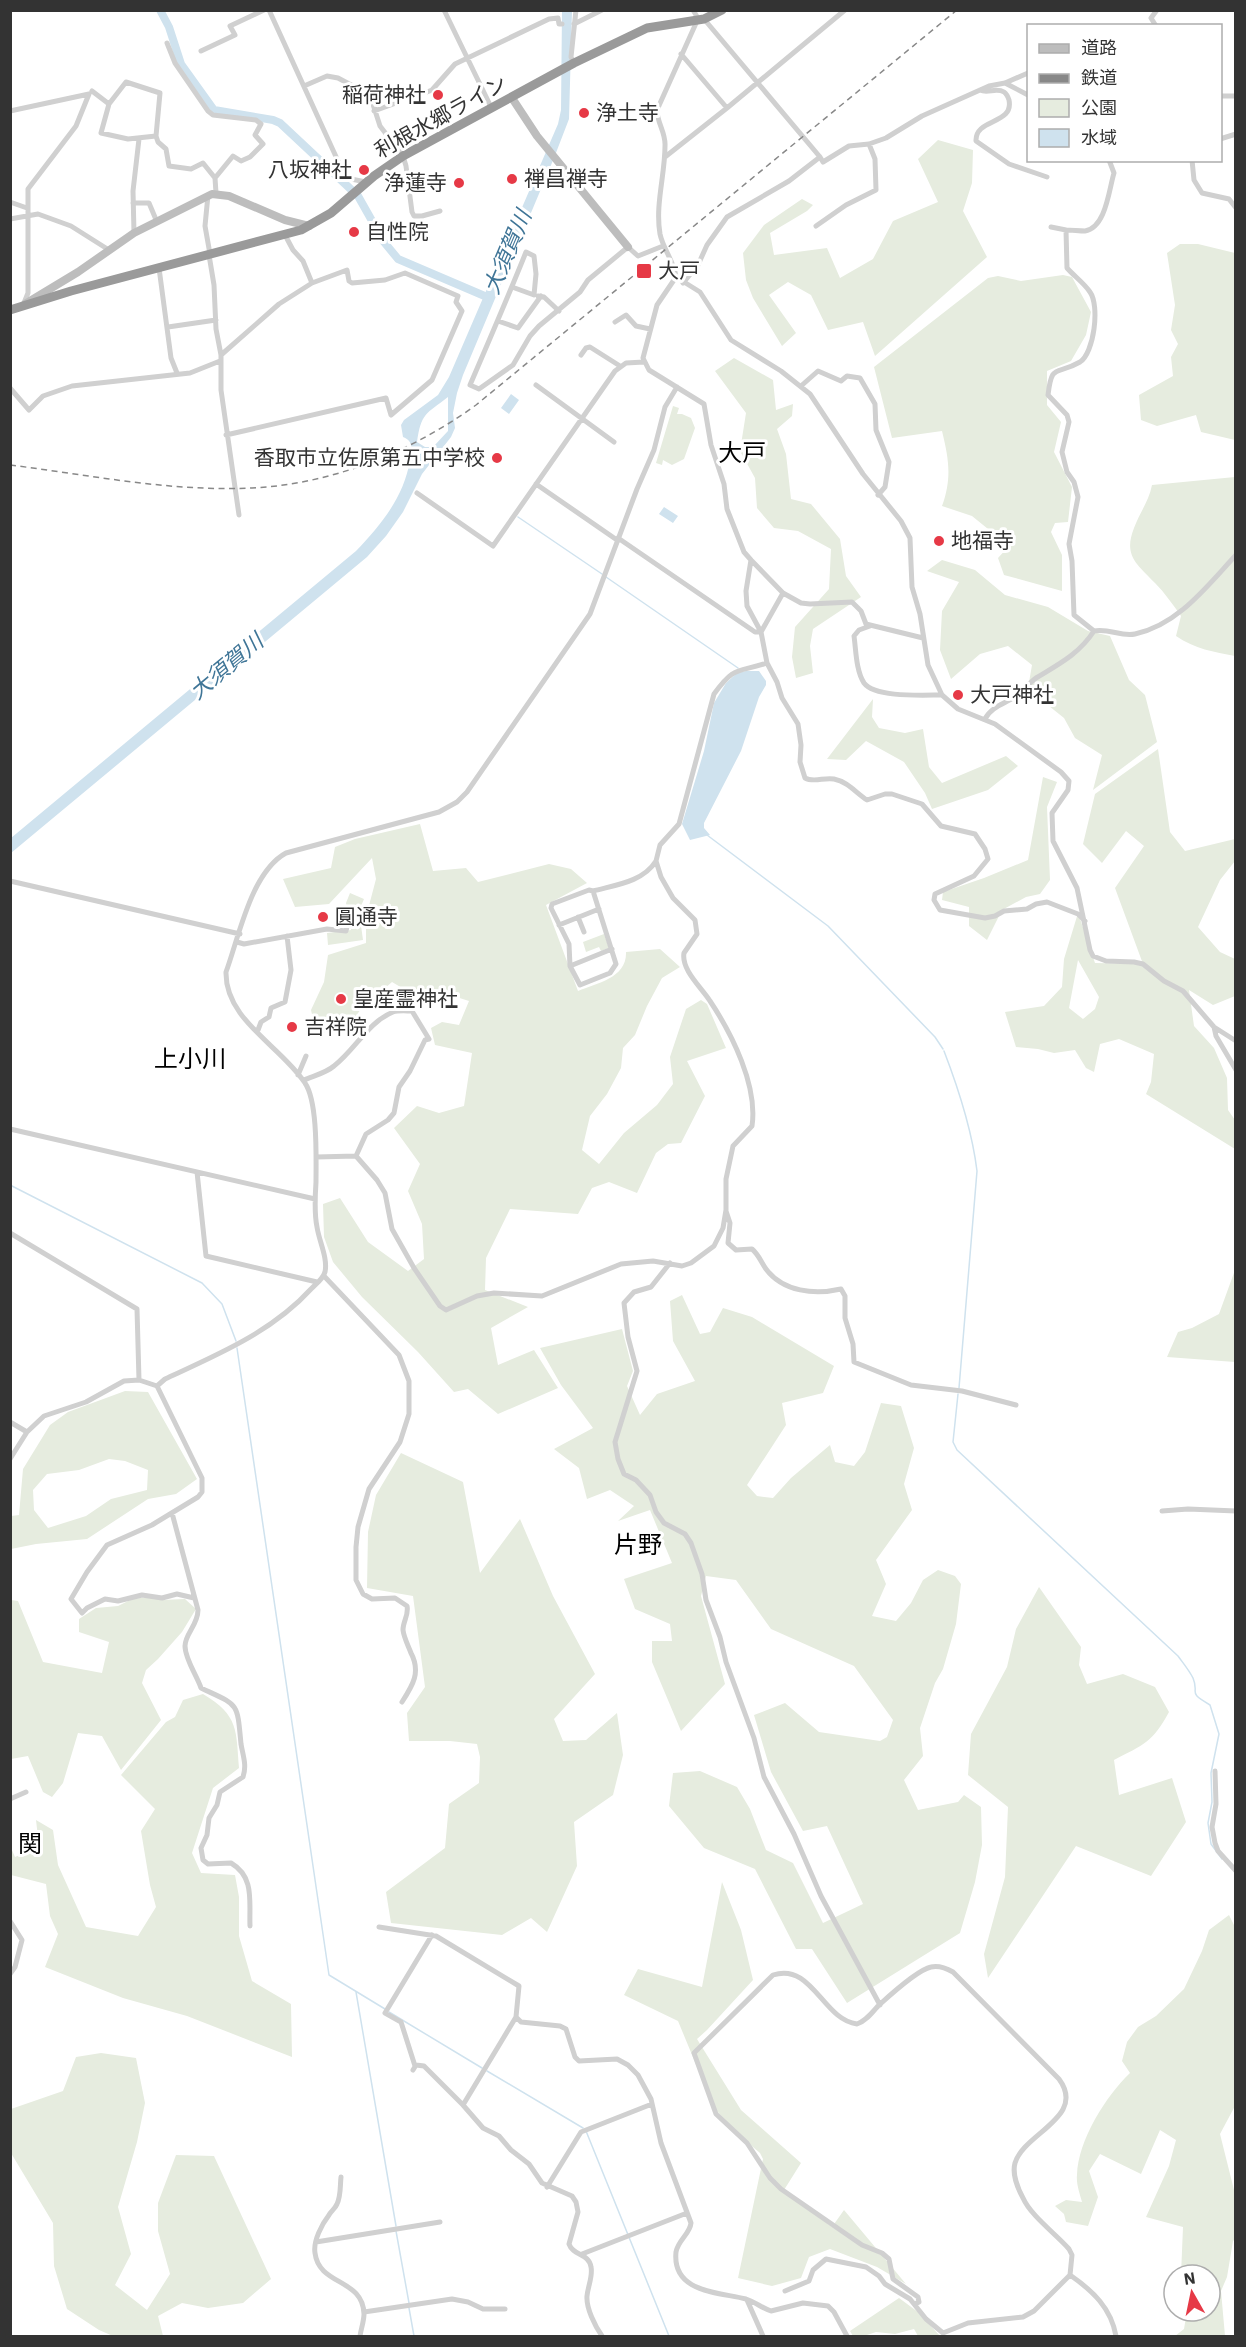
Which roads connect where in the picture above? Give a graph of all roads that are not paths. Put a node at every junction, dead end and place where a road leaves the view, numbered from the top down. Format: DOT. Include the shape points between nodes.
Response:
graph roads {
  1 [pos="264,10"];
  2 [pos="268,10"];
  3 [pos="444,10"];
  4 [pos="576,10"];
  5 [pos="602,10"];
  6 [pos="693,10"];
  7 [pos="722,10"];
  8 [pos="845,10"];
  9 [pos="1156,10"];
  10 [pos="700,19"];
  11 [pos="562,24"];
  12 [pos="574,24"];
  13 [pos="1154,24"];
  14 [pos="167,43"];
  15 [pos="201,51"];
  16 [pos="681,54"];
  17 [pos="466,58"];
  18 [pos="572,64"];
  19 [pos="1027,75"];
  20 [pos="758,82"];
  21 [pos="1005,83"];
  22 [pos="304,86"];
  23 [pos="980,90"];
  24 [pos="92,92"];
  25 [pos="1027,94"];
  26 [pos="512,98"];
  27 [pos="109,104"];
  28 [pos="727,108"];
  29 [pos="492,109"];
  30 [pos="10,111"];
  31 [pos="374,111"];
  32 [pos="156,136"];
  33 [pos="139,139"];
  34 [pos="868,144"];
  35 [pos="403,156"];
  36 [pos="665,157"];
  37 [pos="820,157"];
  38 [pos="1109,162"];
  39 [pos="1192,162"];
  40 [pos="1047,177"];
  41 [pos="215,178"];
  42 [pos="364,184"];
  43 [pos="212,194"];
  44 [pos="10,202"];
  45 [pos="133,202"];
  46 [pos="27,208"];
  47 [pos="1236,208"];
  48 [pos="440,211"];
  49 [pos="28,216"];
  50 [pos="10,219"];
  51 [pos="157,222"];
  52 [pos="309,226"];
  53 [pos="816,226"];
  54 [pos="1051,227"];
  55 [pos="1066,230"];
  56 [pos="134,233"];
  57 [pos="285,235"];
  58 [pos="663,246"];
  59 [pos="628,248"];
  60 [pos="109,250"];
  61 [pos="210,254"];
  62 [pos="159,268"];
  63 [pos="676,277"];
  64 [pos="312,283"];
  65 [pos="683,283"];
  66 [pos="512,287"];
  67 [pos="534,296"];
  68 [pos="541,296"];
  69 [pos="24,305"];
  70 [pos="10,310"];
  71 [pos="559,310"];
  72 [pos="216,320"];
  73 [pos="498,321"];
  74 [pos="615,322"];
  75 [pos="168,327"];
  76 [pos="650,329"];
  77 [pos="581,355"];
  78 [pos="220,358"];
  79 [pos="644,362"];
  80 [pos="620,366"];
  81 [pos="177,373"];
  82 [pos="536,385"];
  83 [pos="801,386"];
  84 [pos="677,387"];
  85 [pos="10,388"];
  86 [pos="581,419"];
  87 [pos="226,435"];
  88 [pos="614,442"];
  89 [pos="536,484"];
  90 [pos="417,493"];
  91 [pos="878,495"];
  92 [pos="238,515"];
  93 [pos="618,539"];
  94 [pos="1236,555"];
  95 [pos="751,560"];
  96 [pos="783,593"];
  97 [pos="870,626"];
  98 [pos="1094,631"];
  99 [pos="761,632"];
  100 [pos="923,638"];
  101 [pos="767,663"];
  102 [pos="942,695"];
  103 [pos="985,720"];
  104 [pos="656,861"];
  105 [pos="10,881"];
  106 [pos="593,891"];
  107 [pos="598,909"];
  108 [pos="350,914"];
  109 [pos="578,917"];
  110 [pos="1086,922"];
  111 [pos="559,925"];
  112 [pos="584,932"];
  113 [pos="240,934"];
  114 [pos="287,936"];
  115 [pos="237,942"];
  116 [pos="612,949"];
  117 [pos="570,966"];
  118 [pos="1214,1027"];
  119 [pos="258,1030"];
  120 [pos="1236,1041"];
  121 [pos="306,1056"];
  122 [pos="1236,1070"];
  123 [pos="298,1075"];
  124 [pos="304,1080"];
  125 [pos="10,1129"];
  126 [pos="316,1156"];
  127 [pos="356,1156"];
  128 [pos="197,1172"];
  129 [pos="315,1199"];
  130 [pos="726,1210"];
  131 [pos="10,1233"];
  132 [pos="670,1263"];
  133 [pos="324,1276"];
  134 [pos="317,1282"];
  135 [pos="139,1380"];
  136 [pos="157,1386"];
  137 [pos="1016,1405"];
  138 [pos="10,1422"];
  139 [pos="27,1432"];
  140 [pos="10,1459"];
  141 [pos="1162,1511"];
  142 [pos="1236,1511"];
  143 [pos="172,1513"];
  144 [pos="194,1598"];
  145 [pos="402,1702"];
  146 [pos="1215,1771"];
  147 [pos="26,1792"];
  148 [pos="10,1799"];
  149 [pos="1236,1871"];
  150 [pos="10,1921"];
  151 [pos="250,1926"];
  152 [pos="379,1927"];
  153 [pos="432,1935"];
  154 [pos="10,1974"];
  155 [pos="880,2005"];
  156 [pos="516,2017"];
  157 [pos="652,2104"];
  158 [pos="463,2105"];
  159 [pos="341,2177"];
  160 [pos="547,2187"];
  161 [pos="687,2213"];
  162 [pos="441,2222"];
  163 [pos="316,2242"];
  164 [pos="582,2254"];
  165 [pos="1070,2275"];
  166 [pos="785,2291"];
  167 [pos="747,2300"];
  168 [pos="915,2304"];
  169 [pos="505,2309"];
  170 [pos="364,2312"];
  171 [pos="1116,2336"];
  172 [pos="360,2337"];
  173 [pos="602,2337"];
  174 [pos="763,2337"];
  175 [pos="847,2337"];
  1 -- 15 [label="street" via="230,26 235,35"];
  2 -- 22 [label="street"];
  3 -- 17 [label="street"];
  4 -- 12 [label="street"];
  5 -- 12 [label="street"];
  6 -- 10 [label="street"];
  7 -- 10 [label="highway, 利根水郷ライン"];
  8 -- 20 [label="street"];
  9 -- 13 [label="street" via="1150,18"];
  10 -- 16 [label="street"];
  10 -- 18 [label="highway, 利根水郷ライン" via="647,28"];
  10 -- 20 [label="street"];
  11 -- 17 [label="street" via="558,18 549,19"];
  12 -- 18 [label="street"];
  14 -- 41 [label="street" via="176,63 213,116 256,120 261,124 255,135 263,144 241,161 233,156"];
  16 -- 28 [label="street"];
  16 -- 36 [label="street" via="657,110 665,137"];
  17 -- 29 [label="street"];
  17 -- 31 [label="street" via="453,65 432,90 410,88 396,103"];
  18 -- 26 [label="highway, 利根水郷ライン"];
  19 -- 21 [label="street"];
  20 -- 28 [label="street"];
  20 -- 37 [label="street"];
  21 -- 23 [label="street"];
  21 -- 25 [label="street"];
  22 -- 31 [label="street" via="327,75 338,78 370,95"];
  22 -- 42 [label="street" via="343,172"];
  23 -- 34 [label="street"];
  23 -- 40 [label="street" via="1003,92 1009,110 983,126 976,141 1009,164"];
  24 -- 27 [label="street"];
  26 -- 29 [label="highway, 利根水郷ライン"];
  26 -- 59 [label="street"];
  27 -- 32 [label="street" via="126,82 160,93"];
  27 -- 33 [label="street" via="101,133"];
  28 -- 36 [label="street"];
  29 -- 35 [label="highway, 利根水郷ライン"];
  30 -- 46 [label="street" via="89,94 76,126 30,185"];
  31 -- 35 [label="street" via="380,126"];
  32 -- 33 [label="street"];
  32 -- 41 [label="street" via="166,149 169,166 191,169 203,163"];
  33 -- 45 [label="street"];
  34 -- 37 [label="street" via="849,146 824,162"];
  34 -- 53 [label="street" via="875,159 876,190"];
  35 -- 42 [label="highway, 利根水郷ライン"];
  35 -- 48 [label="street" via="414,216"];
  36 -- 58 [label="street" via="659,214"];
  37 -- 65 [label="street" via="789,181 727,217"];
  38 -- 55 [label="street" via="1114,173 1100,220 1087,231"];
  39 -- 47 [label="street" via="1194,180 1202,193 1228,198"];
  41 -- 43 [label="street"];
  42 -- 52 [label="highway, 利根水郷ライン" via="331,213"];
  43 -- 51 [label="street"];
  43 -- 52 [label="street" via="229,196"];
  43 -- 61 [label="street" via="206,226"];
  44 -- 46 [label="street"];
  45 -- 51 [label="street" via="149,203"];
  45 -- 56 [label="street"];
  46 -- 49 [label="street"];
  49 -- 50 [label="street"];
  49 -- 60 [label="street" via="38,214 71,226"];
  49 -- 69 [label="street" via="28,293"];
  51 -- 56 [label="street"];
  52 -- 57 [label="highway, 利根水郷ライン"];
  54 -- 55 [label="street"];
  55 -- 98 [label="street" via="1067,268 1091,293 1094,330 1082,361 1053,372 1048,395 1067,415 1069,423 1062,452 1078,497 1069,544 1074,615"];
  56 -- 60 [label="street"];
  57 -- 61 [label="highway, 利根水郷ライン"];
  57 -- 64 [label="street"];
  58 -- 59 [label="street" via="638,256"];
  58 -- 63 [label="street"];
  59 -- 71 [label="street"];
  60 -- 69 [label="street"];
  61 -- 62 [label="highway, 利根水郷ライン"];
  61 -- 72 [label="street"];
  62 -- 69 [label="highway, 利根水郷ライン"];
  62 -- 75 [label="street"];
  63 -- 65 [label="street"];
  63 -- 76 [label="street" via="660,299"];
  64 -- 78 [label="street" via="279,304"];
  64 -- 87 [label="street" via="347,270 352,283 385,280 405,273 458,296 456,302 462,313 432,380 391,415 386,398"];
  65 -- 83 [label="street" via="706,299 731,340"];
  66 -- 67 [label="street"];
  66 -- 67 [label="street" via="526,252 534,256"];
  66 -- 73 [label="street"];
  67 -- 68 [label="street"];
  68 -- 71 [label="street"];
  68 -- 73 [label="street" via="518,328"];
  69 -- 70 [label="highway, 利根水郷ライン"];
  71 -- 73 [label="street" via="530,336 513,365 479,389 470,385"];
  72 -- 75 [label="street"];
  72 -- 78 [label="street"];
  74 -- 76 [label="street" via="626,315 636,326"];
  75 -- 81 [label="street" via="171,358"];
  76 -- 79 [label="street"];
  77 -- 80 [label="street" via="590,346"];
  78 -- 81 [label="street" via="190,373"];
  78 -- 87 [label="street"];
  79 -- 80 [label="street"];
  79 -- 84 [label="street"];
  80 -- 86 [label="street"];
  81 -- 85 [label="street" via="72,386 43,396 28,410"];
  82 -- 86 [label="street"];
  83 -- 91 [label="street" via="816,402"];
  83 -- 91 [label="street" via="818,371 841,381 847,376 860,378 875,404 876,430 889,462 885,487"];
  84 -- 93 [label="street" via="665,407 654,450"];
  84 -- 95 [label="street" via="704,404 727,509"];
  86 -- 88 [label="street"];
  86 -- 89 [label="street"];
  87 -- 92 [label="street"];
  89 -- 90 [label="street" via="493,546"];
  89 -- 93 [label="street"];
  91 -- 100 [label="street" via="910,538 912,587"];
  93 -- 99 [label="street" via="755,632"];
  93 -- 113 [label="street" via="590,614 462,797 439,812 282,855 270,866 252,896"];
  94 -- 98 [label="street" via="1167,622 1130,635"];
  95 -- 96 [label="street"];
  95 -- 99 [label="street" via="747,606"];
  96 -- 97 [label="street" via="803,603 852,602 861,611 863,622"];
  96 -- 99 [label="street"];
  97 -- 100 [label="street"];
  97 -- 102 [label="street" via="854,636 864,683 891,693"];
  98 -- 103 [label="street" via="1059,666 992,709"];
  99 -- 101 [label="street"];
  100 -- 102 [label="street" via="928,665"];
  101 -- 104 [label="street" via="737,671 712,698 679,824 660,845"];
  101 -- 110 [label="street" via="798,724 805,778 832,778 867,800 892,794 922,804 941,826 973,832 980,841 988,859 974,876 935,894 940,910 985,918 1047,902 1078,914"];
  102 -- 103 [label="street" via="958,710"];
  103 -- 110 [label="street" via="1069,781 1068,790 1052,813 1053,841 1077,888"];
  104 -- 106 [label="street" via="634,879"];
  104 -- 130 [label="street" via="673,898 695,920 697,934 684,953 686,966 725,1026 751,1091 752,1126 733,1146 726,1179"];
  105 -- 113 [label="street"];
  106 -- 107 [label="street"];
  106 -- 111 [label="street" via="552,904"];
  107 -- 109 [label="street"];
  107 -- 116 [label="street"];
  108 -- 114 [label="street" via="346,931 327,929"];
  109 -- 111 [label="street"];
  109 -- 112 [label="street"];
  110 -- 118 [label="street" via="1093,956 1143,964 1183,992"];
  111 -- 117 [label="street" via="569,944"];
  113 -- 115 [label="street"];
  114 -- 115 [label="street"];
  114 -- 119 [label="street" via="291,970 285,1002 270,1008 269,1017"];
  115 -- 119 [label="street" via="226,972 227,983 235,1007"];
  116 -- 117 [label="street"];
  116 -- 117 [label="street" via="616,964 610,973 585,984 580,985"];
  118 -- 120 [label="street"];
  118 -- 122 [label="street"];
  119 -- 123 [label="street"];
  121 -- 123 [label="street"];
  123 -- 124 [label="street"];
  124 -- 126 [label="street" via="309,1090"];
  124 -- 127 [label="street" via="332,1068 387,1016 395,1011 412,1011 429,1039 399,1087 394,1113 366,1134"];
  125 -- 128 [label="street"];
  126 -- 127 [label="street"];
  126 -- 129 [label="street"];
  127 -- 132 [label="street" via="385,1193 392,1229 414,1268 446,1310 494,1293 542,1296 621,1264 653,1260"];
  128 -- 129 [label="street"];
  128 -- 134 [label="street" via="206,1256"];
  129 -- 133 [label="street" via="326,1264"];
  130 -- 132 [label="street" via="714,1246 691,1263"];
  130 -- 137 [label="street" via="730,1223 728,1243 736,1250 752,1249 776,1279 787,1286 814,1292 841,1289 854,1362 911,1385 962,1390"];
  131 -- 135 [label="street" via="137,1309"];
  132 -- 155 [label="street" via="651,1287 634,1292 624,1303 638,1371 615,1442 618,1459 624,1474 650,1495 661,1520 691,1542 764,1777 820,1896"];
  133 -- 134 [label="street"];
  133 -- 145 [label="street" via="399,1355 409,1381 409,1414 400,1442 369,1489 356,1547 356,1580 363,1594 372,1599 396,1598 407,1606 404,1630 416,1672 414,1684"];
  134 -- 136 [label="street" via="289,1311 235,1347"];
  135 -- 136 [label="street"];
  135 -- 139 [label="street" via="121,1382 92,1400 44,1416"];
  136 -- 143 [label="street" via="204,1483 200,1495"];
  138 -- 139 [label="street"];
  139 -- 140 [label="street"];
  141 -- 142 [label="street"];
  143 -- 144 [label="street"];
  143 -- 144 [label="street" via="104,1548 74,1590 72,1601 82,1612 105,1599 177,1594"];
  144 -- 151 [label="street" via="198,1618 185,1645 186,1653 201,1688 224,1697 238,1712 245,1765 241,1779 220,1792 207,1822 202,1856 208,1864 231,1863 245,1874"];
  146 -- 149 [label="street" via="1215,1843"];
  147 -- 148 [label="street"];
  150 -- 154 [label="street" via="22,1940"];
  152 -- 153 [label="street"];
  153 -- 156 [label="street" via="519,1986"];
  153 -- 158 [label="street" via="387,2010 401,2022 414,2068 424,2066"];
  155 -- 165 [label="street" via="925,1969 936,1966 949,1970 1061,2082 1066,2095 1064,2108 1020,2154 1014,2173 1026,2204 1069,2249"];
  155 -- 168 [label="street" via="864,2021 854,2024 835,2012 798,1976 778,1973 768,1978 694,2053 716,2114 747,2143 770,2178 862,2245 889,2259 893,2278 918,2297"];
  156 -- 157 [label="street" via="520,2022 566,2029 579,2061 611,2059 626,2063 638,2075"];
  156 -- 158 [label="street"];
  157 -- 160 [label="street" via="578,2134"];
  157 -- 161 [label="street" via="661,2143"];
  158 -- 160 [label="street" via="483,2128 499,2136 529,2164"];
  159 -- 163 [label="street" via="338,2204 327,2217"];
  160 -- 164 [label="street" via="569,2194 576,2202 578,2212 569,2244"];
  161 -- 164 [label="street"];
  161 -- 167 [label="street" via="691,2226 676,2254 682,2276 698,2288"];
  162 -- 163 [label="street"];
  163 -- 170 [label="street" via="316,2258 322,2270 355,2291"];
  164 -- 173 [label="street" via="591,2266 587,2299"];
  165 -- 168 [label="street" via="1023,2317 968,2323 943,2333"];
  165 -- 171 [label="street" via="1099,2298"];
  166 -- 168 [label="street" via="809,2281 820,2261 830,2258 866,2267"];
  167 -- 174 [label="street"];
  167 -- 175 [label="street" via="771,2311 803,2303 828,2306"];
  169 -- 170 [label="street" via="483,2309 468,2301 452,2299"];
  170 -- 172 [label="street"];
}
